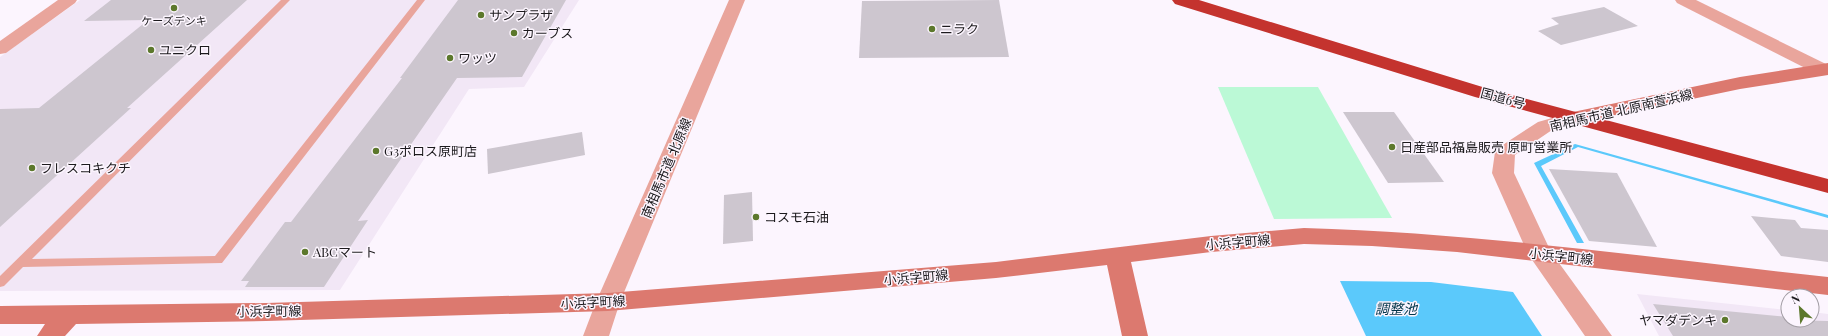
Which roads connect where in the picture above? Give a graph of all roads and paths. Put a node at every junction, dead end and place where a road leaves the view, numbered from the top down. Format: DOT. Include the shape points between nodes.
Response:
graph roads {
  1 [pos="69,0"];
  2 [pos="286,0"];
  3 [pos="421,0"];
  4 [pos="737,0"];
  5 [pos="1181,0"];
  6 [pos="1683,0"];
  7 [pos="0,49"];
  8 [pos="1826,70"];
  9 [pos="1573,118"];
  10 [pos="1828,186"];
  11 [pos="1540,254"];
  12 [pos="1117,256"];
  13 [pos="20,263"];
  14 [pos="0,283"];
  15 [pos="1828,286"];
  16 [pos="608,302"];
  17 [pos="70,313"];
  18 [pos="0,315"];
  19 [pos="50,336"];
  20 [pos="596,336"];
  21 [pos="1135,336"];
  22 [pos="1599,336"];
  1 -- 7 [label="street"];
  2 -- 13 [label="lane"];
  3 -- 13 [label="lane" via="218,260"];
  4 -- 16 [label="street, 南相馬市道 北原線"];
  5 -- 9 [label="highway, 国道6号" via="1482,93"];
  6 -- 8 [label="street"];
  8 -- 9 [label="main road, 南相馬市道 北原南萱浜線" via="1740,83"];
  9 -- 10 [label="highway, 国道6号"];
  9 -- 11 [label="street, 南相馬市道 北原南萱浜線" via="1545,126 1505,152 1503,173"];
  11 -- 12 [label="main road, 小浜字町線" via="1457,244 1304,236"];
  11 -- 15 [label="main road, 小浜字町線"];
  11 -- 22 [label="street"];
  12 -- 16 [label="main road, 小浜字町線" via="886,280"];
  12 -- 21 [label="main road"];
  13 -- 14 [label="lane"];
  16 -- 17 [label="main road, 小浜字町線" via="290,311"];
  16 -- 20 [label="street, 南相馬市道 北原線"];
  17 -- 18 [label="main road, 小浜字町線"];
  17 -- 19 [label="main road"];
}
